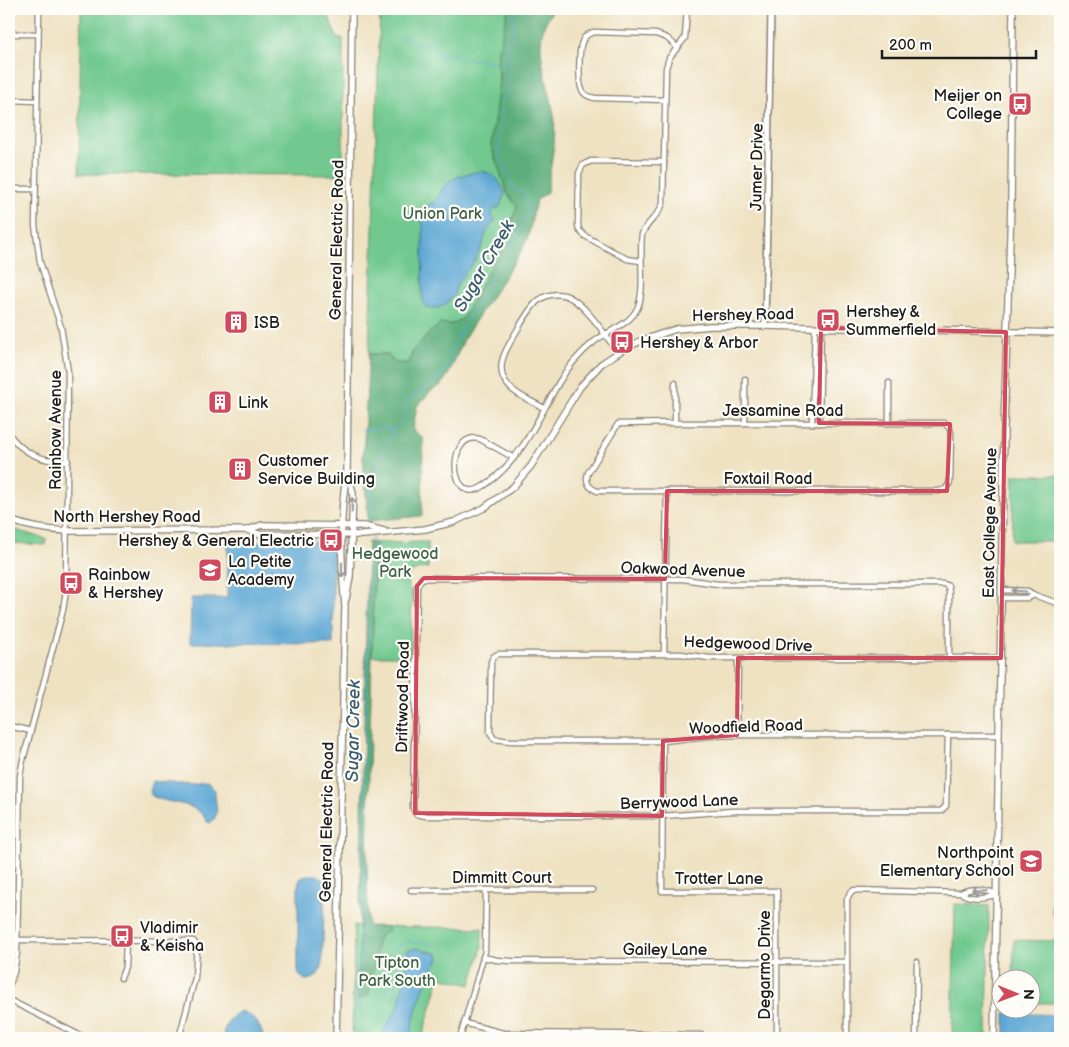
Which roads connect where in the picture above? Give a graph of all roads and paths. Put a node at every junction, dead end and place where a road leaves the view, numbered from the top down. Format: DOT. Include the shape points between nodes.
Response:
graph roads {
  1 [pos="39,9"];
  2 [pos="352,9"];
  3 [pos="687,9"];
  4 [pos="771,9"];
  5 [pos="1014,9"];
  6 [pos="9,34"];
  7 [pos="38,34"];
  8 [pos="678,48"];
  9 [pos="9,100"];
  10 [pos="36,100"];
  11 [pos="665,100"];
  12 [pos="664,162"];
  13 [pos="9,189"];
  14 [pos="35,189"];
  15 [pos="641,261"];
  16 [pos="765,326"];
  17 [pos="818,328"];
  18 [pos="1006,332"];
  19 [pos="1060,333"];
  20 [pos="605,334"];
  21 [pos="618,353"];
  22 [pos="813,369"];
  23 [pos="820,369"];
  24 [pos="745,379"];
  25 [pos="888,382"];
  26 [pos="675,383"];
  27 [pos="544,408"];
  28 [pos="675,422"];
  29 [pos="745,423"];
  30 [pos="812,423"];
  31 [pos="819,423"];
  32 [pos="889,423"];
  33 [pos="9,434"];
  34 [pos="514,458"];
  35 [pos="68,462"];
  36 [pos="347,472"];
  37 [pos="591,488"];
  38 [pos="946,489"];
  39 [pos="667,491"];
  40 [pos="9,520"];
  41 [pos="343,526"];
  42 [pos="352,526"];
  43 [pos="247,530"];
  44 [pos="67,531"];
  45 [pos="388,532"];
  46 [pos="343,535"];
  47 [pos="352,535"];
  48 [pos="665,579"];
  49 [pos="419,581"];
  50 [pos="1002,590"];
  51 [pos="1034,595"];
  52 [pos="1002,598"];
  53 [pos="1060,604"];
  54 [pos="345,606"];
  55 [pos="664,654"];
  56 [pos="738,658"];
  57 [pos="949,658"];
  58 [pos="1001,658"];
  59 [pos="1060,686"];
  60 [pos="1059,697"];
  61 [pos="9,726"];
  62 [pos="31,731"];
  63 [pos="737,735"];
  64 [pos="948,735"];
  65 [pos="999,735"];
  66 [pos="493,739"];
  67 [pos="663,741"];
  68 [pos="415,813"];
  69 [pos="662,816"];
  70 [pos="412,890"];
  71 [pos="486,890"];
  72 [pos="592,890"];
  73 [pos="777,891"];
  74 [pos="997,894"];
  75 [pos="17,940"];
  76 [pos="126,940"];
  77 [pos="483,957"];
  78 [pos="777,961"];
  79 [pos="847,962"];
  80 [pos="917,962"];
  81 [pos="121,978"];
  82 [pos="9,986"];
  83 [pos="9,1000"];
  84 [pos="464,1023"];
  85 [pos="703,1037"];
  86 [pos="85,1038"];
  87 [pos="179,1038"];
  88 [pos="336,1038"];
  89 [pos="460,1038"];
  90 [pos="777,1038"];
  91 [pos="847,1038"];
  92 [pos="916,1038"];
  93 [pos="994,1038"];
  1 -- 7 [label="street, Rainbow Avenue"];
  2 -- 36 [label="main road, General Electric Road"];
  3 -- 8 [label="street" via="686,33"];
  4 -- 16 [label="street, Jumer Drive"];
  5 -- 18 [label="main road, East College Avenue"];
  6 -- 7 [label="street"];
  7 -- 10 [label="street, Rainbow Avenue"];
  8 -- 11 [label="street" via="667,63"];
  8 -- 11 [label="street" via="667,38 656,34 594,32 585,36 581,44 580,85 587,96"];
  9 -- 10 [label="street"];
  10 -- 14 [label="street, Rainbow Avenue"];
  11 -- 12 [label="street"];
  12 -- 15 [label="street" via="663,203 642,234"];
  12 -- 15 [label="street" via="591,161 583,165 579,173 578,225 582,233 627,259"];
  13 -- 14 [label="street"];
  14 -- 35 [label="street, Rainbow Avenue" via="36,241 66,353"];
  15 -- 20 [label="street" via="641,298 637,309 629,320"];
  16 -- 17 [label="main road, Hershey Road"];
  16 -- 21 [label="main road, Hershey Road" via="676,329"];
  17 -- 18 [label="main road, Hershey Road"];
  17 -- 22 [label="street"];
  17 -- 23 [label="street"];
  18 -- 19 [label="main road, Hershey Road"];
  18 -- 50 [label="main road, East College Avenue"];
  20 -- 21 [label="street"];
  20 -- 27 [label="street" via="574,361"];
  20 -- 27 [label="street" via="564,295 552,295 536,303 504,355 502,372 510,389"];
  21 -- 45 [label="main road, Hershey Road" via="601,364 580,387 531,466 513,487 484,508 454,522 425,529"];
  22 -- 23 [label="street"];
  22 -- 30 [label="street"];
  23 -- 31 [label="street"];
  24 -- 29 [label="street"];
  25 -- 32 [label="street"];
  26 -- 28 [label="street"];
  27 -- 34 [label="street"];
  28 -- 29 [label="street, Jessamine Road"];
  28 -- 37 [label="street, Jessamine Road" via="618,424 588,473 586,479"];
  29 -- 30 [label="street, Jessamine Road"];
  30 -- 31 [label="street, Jessamine Road"];
  31 -- 32 [label="street, Jessamine Road"];
  32 -- 38 [label="street, Jessamine Road" via="948,425 951,434 950,482"];
  33 -- 35 [label="street" via="22,449 33,455 54,462"];
  34 -- 34 [label="street" via="480,439 470,438 462,443 458,452 457,480 467,490 477,490 494,479"];
  35 -- 44 [label="street, Rainbow Avenue"];
  36 -- 41 [label="main road, General Electric Road" via="343,492"];
  42 -- 36 [label="main road, General Electric Road, one-way" via="352,492"];
  37 -- 39 [label="street, Foxtail Road" via="597,491"];
  38 -- 39 [label="street, Foxtail Road"];
  39 -- 48 [label="street"];
  40 -- 44 [label="main road, North Hershey Road" via="45,530"];
  41 -- 42 [label="main road, North Hershey Road"];
  41 -- 43 [label="main road, North Hershey Road" via="262,525"];
  41 -- 46 [label="main road, General Electric Road"];
  42 -- 45 [label="main road, Hershey Road"];
  42 -- 47 [label="main road, General Electric Road"];
  43 -- 44 [label="main road, North Hershey Road"];
  43 -- 46 [label="main road, North Hershey Road" via="259,534"];
  44 -- 62 [label="street, Rainbow Avenue" via="65,599"];
  45 -- 47 [label="main road, Hershey Road"];
  46 -- 47 [label="main road, Hershey Road"];
  46 -- 54 [label="main road, General Electric Road, one-way"];
  47 -- 54 [label="main road, General Electric Road"];
  48 -- 49 [label="street, Oakwood Avenue" via="422,578"];
  48 -- 55 [label="street"];
  48 -- 57 [label="street, Oakwood Avenue" via="718,584 944,584 949,592"];
  49 -- 68 [label="street, Driftwood Road" via="412,808"];
  51 -- 50 [label="street, one-way" via="1028,591"];
  50 -- 52 [label="main road, East College Avenue"];
  51 -- 52 [label="street"];
  51 -- 53 [label="street"];
  52 -- 58 [label="main road, East College Avenue"];
  54 -- 88 [label="main road, General Electric Road"];
  55 -- 56 [label="street, Hedgewood Drive"];
  55 -- 66 [label="street, Hedgewood Drive" via="509,653 494,656 491,662 490,732"];
  56 -- 57 [label="street, Hedgewood Drive"];
  56 -- 63 [label="street"];
  57 -- 58 [label="street, Hedgewood Drive"];
  58 -- 65 [label="main road, East College Avenue"];
  59 -- 60 [label="street"];
  61 -- 62 [label="street"];
  62 -- 75 [label="street, Rainbow Avenue" via="20,776"];
  63 -- 64 [label="street, Woodfield Road"];
  63 -- 67 [label="street, Woodfield Road"];
  64 -- 65 [label="street, Woodfield Road"];
  64 -- 69 [label="street, Berrywood Lane" via="945,809 726,811"];
  65 -- 74 [label="main road, East College Avenue"];
  66 -- 67 [label="street, Woodfield Road"];
  67 -- 69 [label="street"];
  68 -- 69 [label="street, Berrywood Lane" via="426,816"];
  69 -- 73 [label="street, Trotter Lane" via="662,890"];
  70 -- 71 [label="street, Dimmitt Court"];
  71 -- 72 [label="street, Dimmitt Court"];
  71 -- 77 [label="street"];
  73 -- 78 [label="street, Degarmo Drive"];
  74 -- 79 [label="street" via="967,897 961,893 854,890 847,900"];
  74 -- 93 [label="main road, East College Avenue"];
  75 -- 76 [label="street"];
  75 -- 82 [label="street, Rainbow Avenue" via="14,972"];
  76 -- 81 [label="street" via="125,968"];
  76 -- 87 [label="street" via="195,943 196,978"];
  77 -- 78 [label="street, Gailey Lane" via="510,961"];
  77 -- 84 [label="street"];
  78 -- 79 [label="street, Gailey Lane"];
  78 -- 90 [label="street, Degarmo Drive"];
  79 -- 91 [label="street"];
  80 -- 92 [label="street"];
  83 -- 86 [label="street"];
  84 -- 85 [label="street" via="503,1033"];
  84 -- 89 [label="street"];
}
